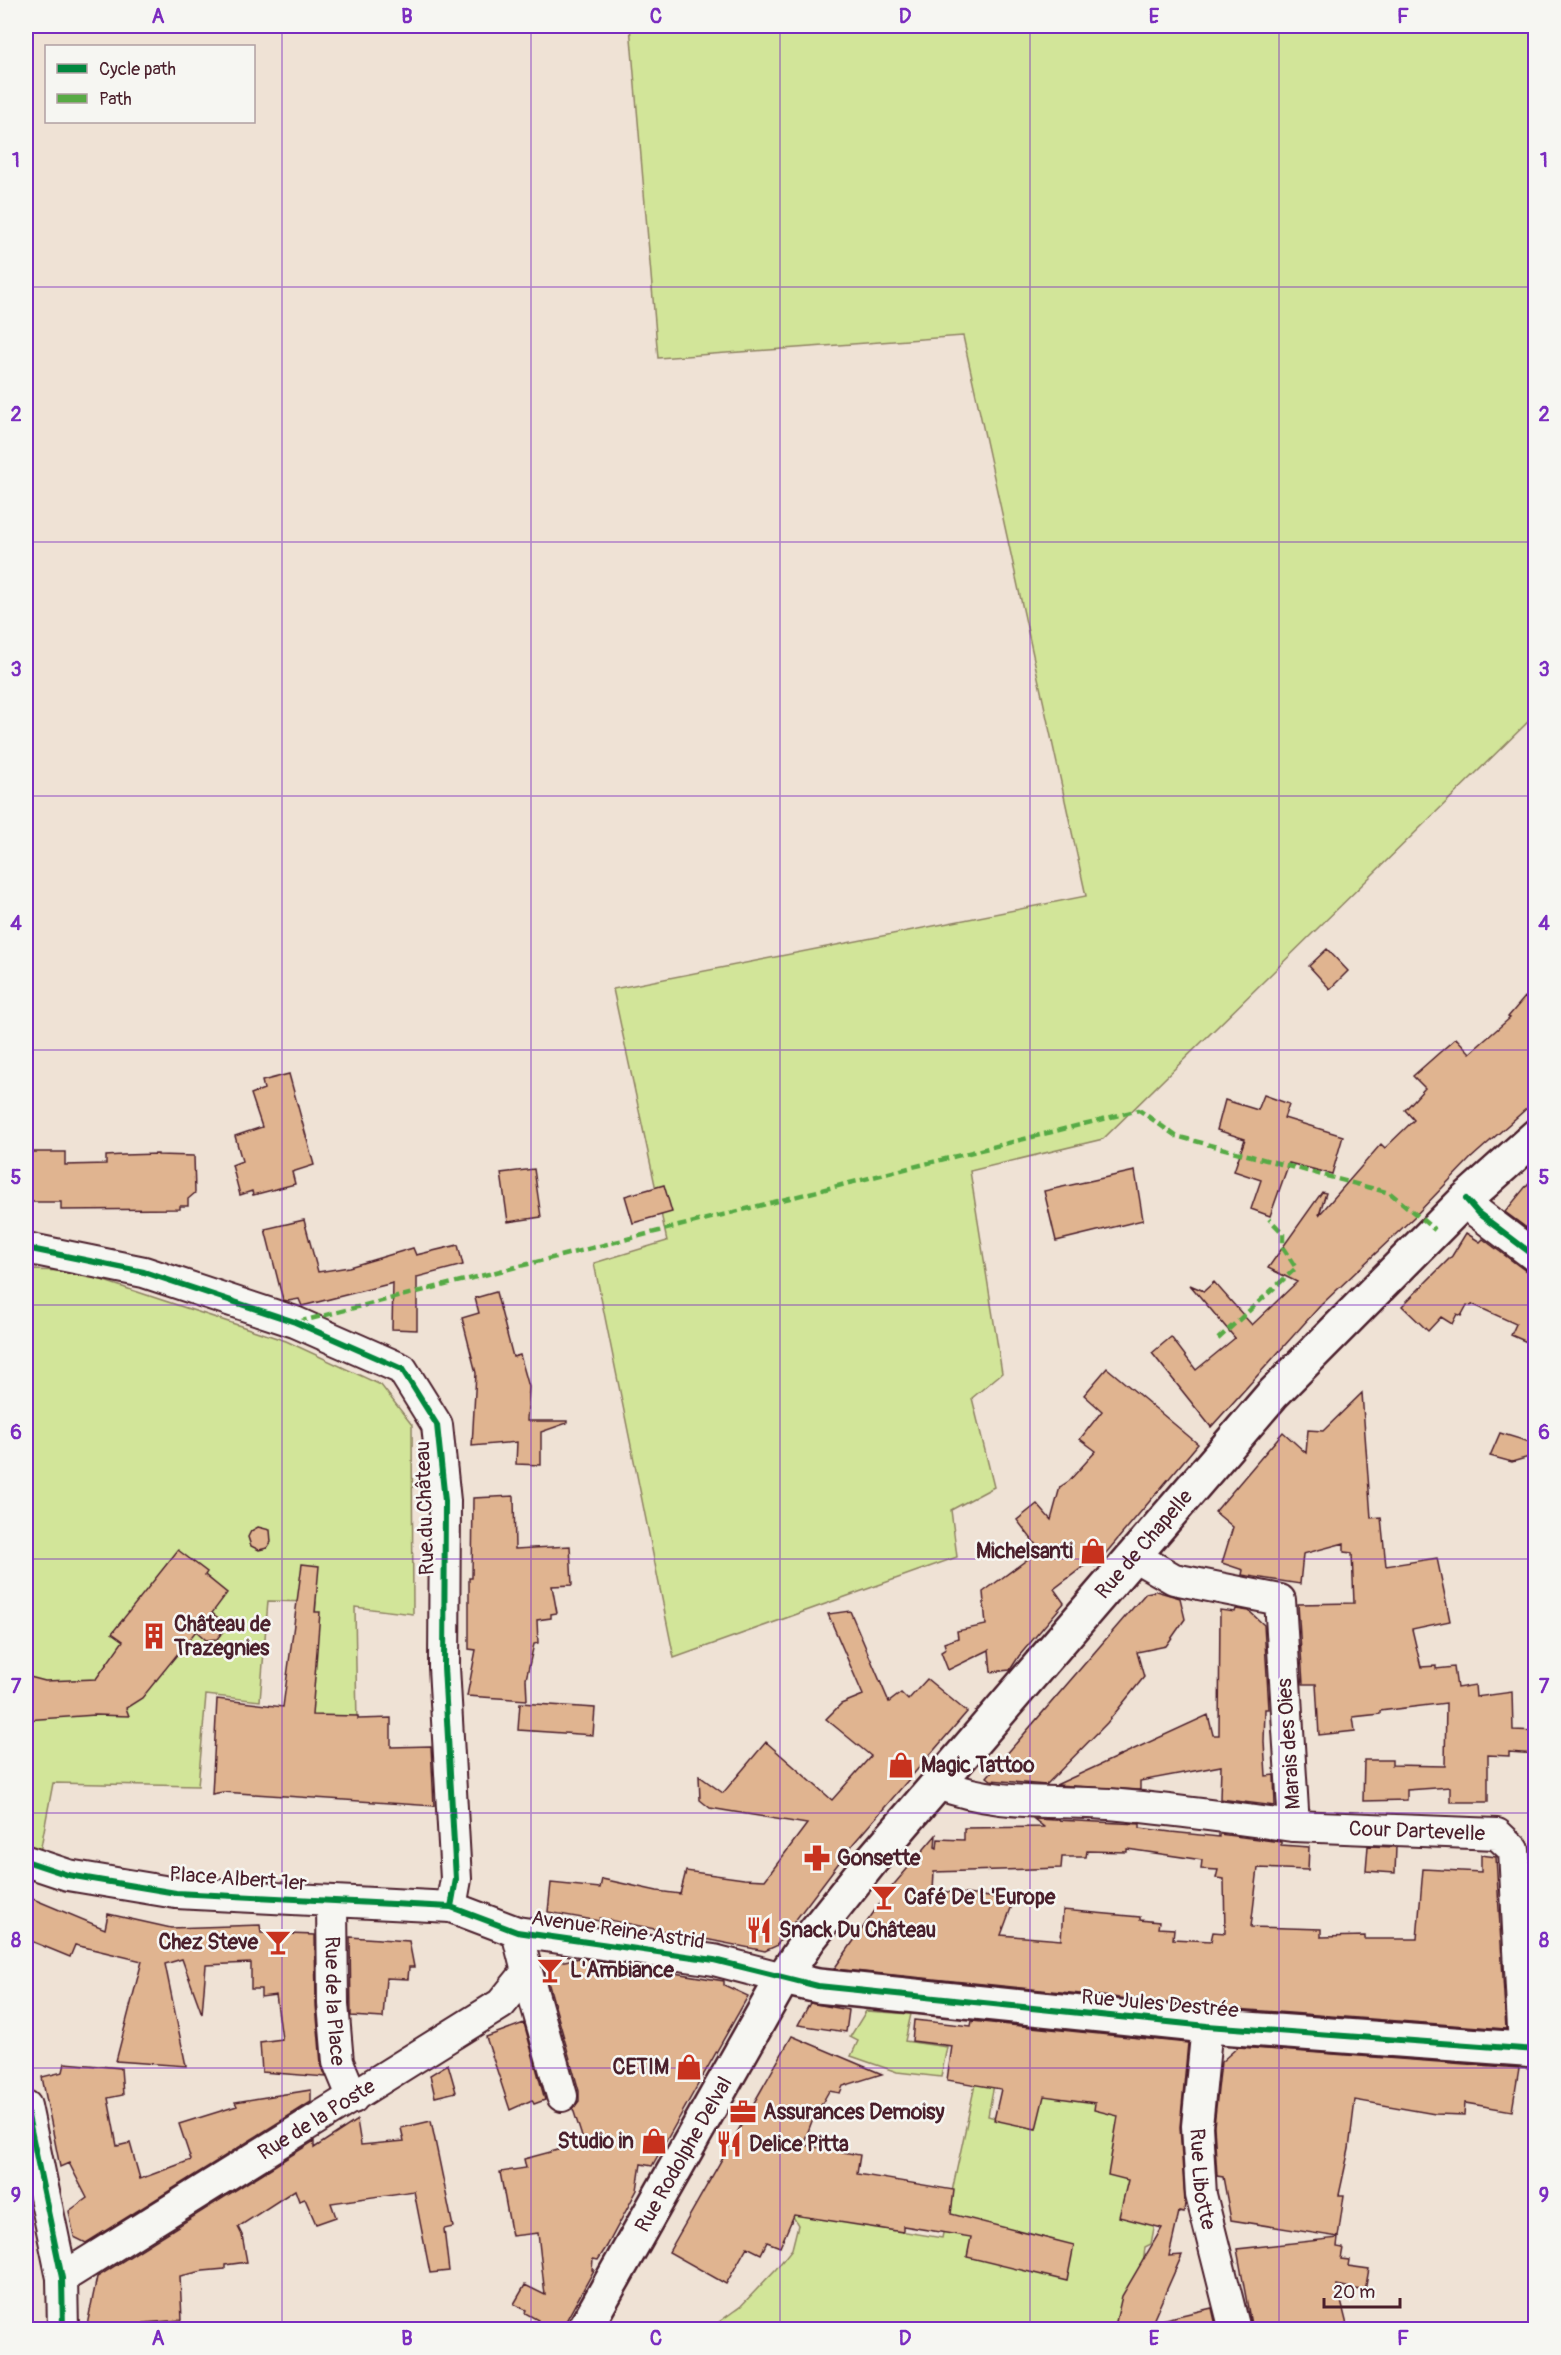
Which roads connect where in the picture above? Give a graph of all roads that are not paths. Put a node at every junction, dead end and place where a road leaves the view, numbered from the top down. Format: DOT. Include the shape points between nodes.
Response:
graph roads {
  1 [pos="1536,1136"];
  2 [pos="1466,1199"];
  3 [pos="26,1248"];
  4 [pos="1536,1257"];
  5 [pos="1134,1556"];
  6 [pos="938,1784"];
  7 [pos="1294,1826"];
  8 [pos="26,1861"];
  9 [pos="332,1902"];
  10 [pos="451,1907"];
  11 [pos="517,1932"];
  12 [pos="527,1972"];
  13 [pos="783,1978"];
  14 [pos="1207,2026"];
  15 [pos="1530,2049"];
  16 [pos="562,2096"];
  17 [pos="353,2098"];
  18 [pos="26,2106"];
  19 [pos="62,2278"];
  20 [pos="63,2330"];
  21 [pos="584,2330"];
  22 [pos="1235,2330"];
  1 -- 2 [label="main road, Rue de Chapelle"];
  2 -- 4 [label="street" via="1478,1214"];
  2 -- 5 [label="main road, Rue de Chapelle" via="1272,1395"];
  3 -- 10 [label="street, Rue du Château" via="144,1272 295,1323 402,1369 437,1425 445,1501 444,1668 456,1879"];
  5 -- 6 [label="main road, Rue de Chapelle"];
  5 -- 7 [label="street, Marais des Oies" via="1174,1579 1280,1600"];
  6 -- 7 [label="street, Marais des Oies" via="1004,1801 1119,1805"];
  6 -- 13 [label="main road, Rue de Chapelle" via="851,1886"];
  7 -- 15 [label="street, Cour Dartevelle" via="1497,1834 1514,1850"];
  8 -- 9 [label="street, Place Albert 1er" via="68,1875 176,1893"];
  9 -- 10 [label="street, Place Albert 1er"];
  9 -- 17 [label="street, Rue de la Place" via="338,2062"];
  10 -- 11 [label="street, Avenue Reine Astrid"];
  11 -- 12 [label="street"];
  11 -- 13 [label="street, Avenue Reine Astrid" via="714,1960"];
  12 -- 16 [label="street"];
  12 -- 17 [label="street, Rue de la Poste" via="501,2004"];
  13 -- 14 [label="main road, Rue Jules Destrée" via="818,1986"];
  13 -- 21 [label="main road, Rue Rodolphe Delval"];
  14 -- 15 [label="main road, Rue Jules Destrée"];
  14 -- 22 [label="street, Rue Libotte" via="1197,2126 1202,2195"];
  17 -- 19 [label="street, Rue de la Poste"];
  18 -- 19 [label="street"];
  19 -- 20 [label="street"];
}
